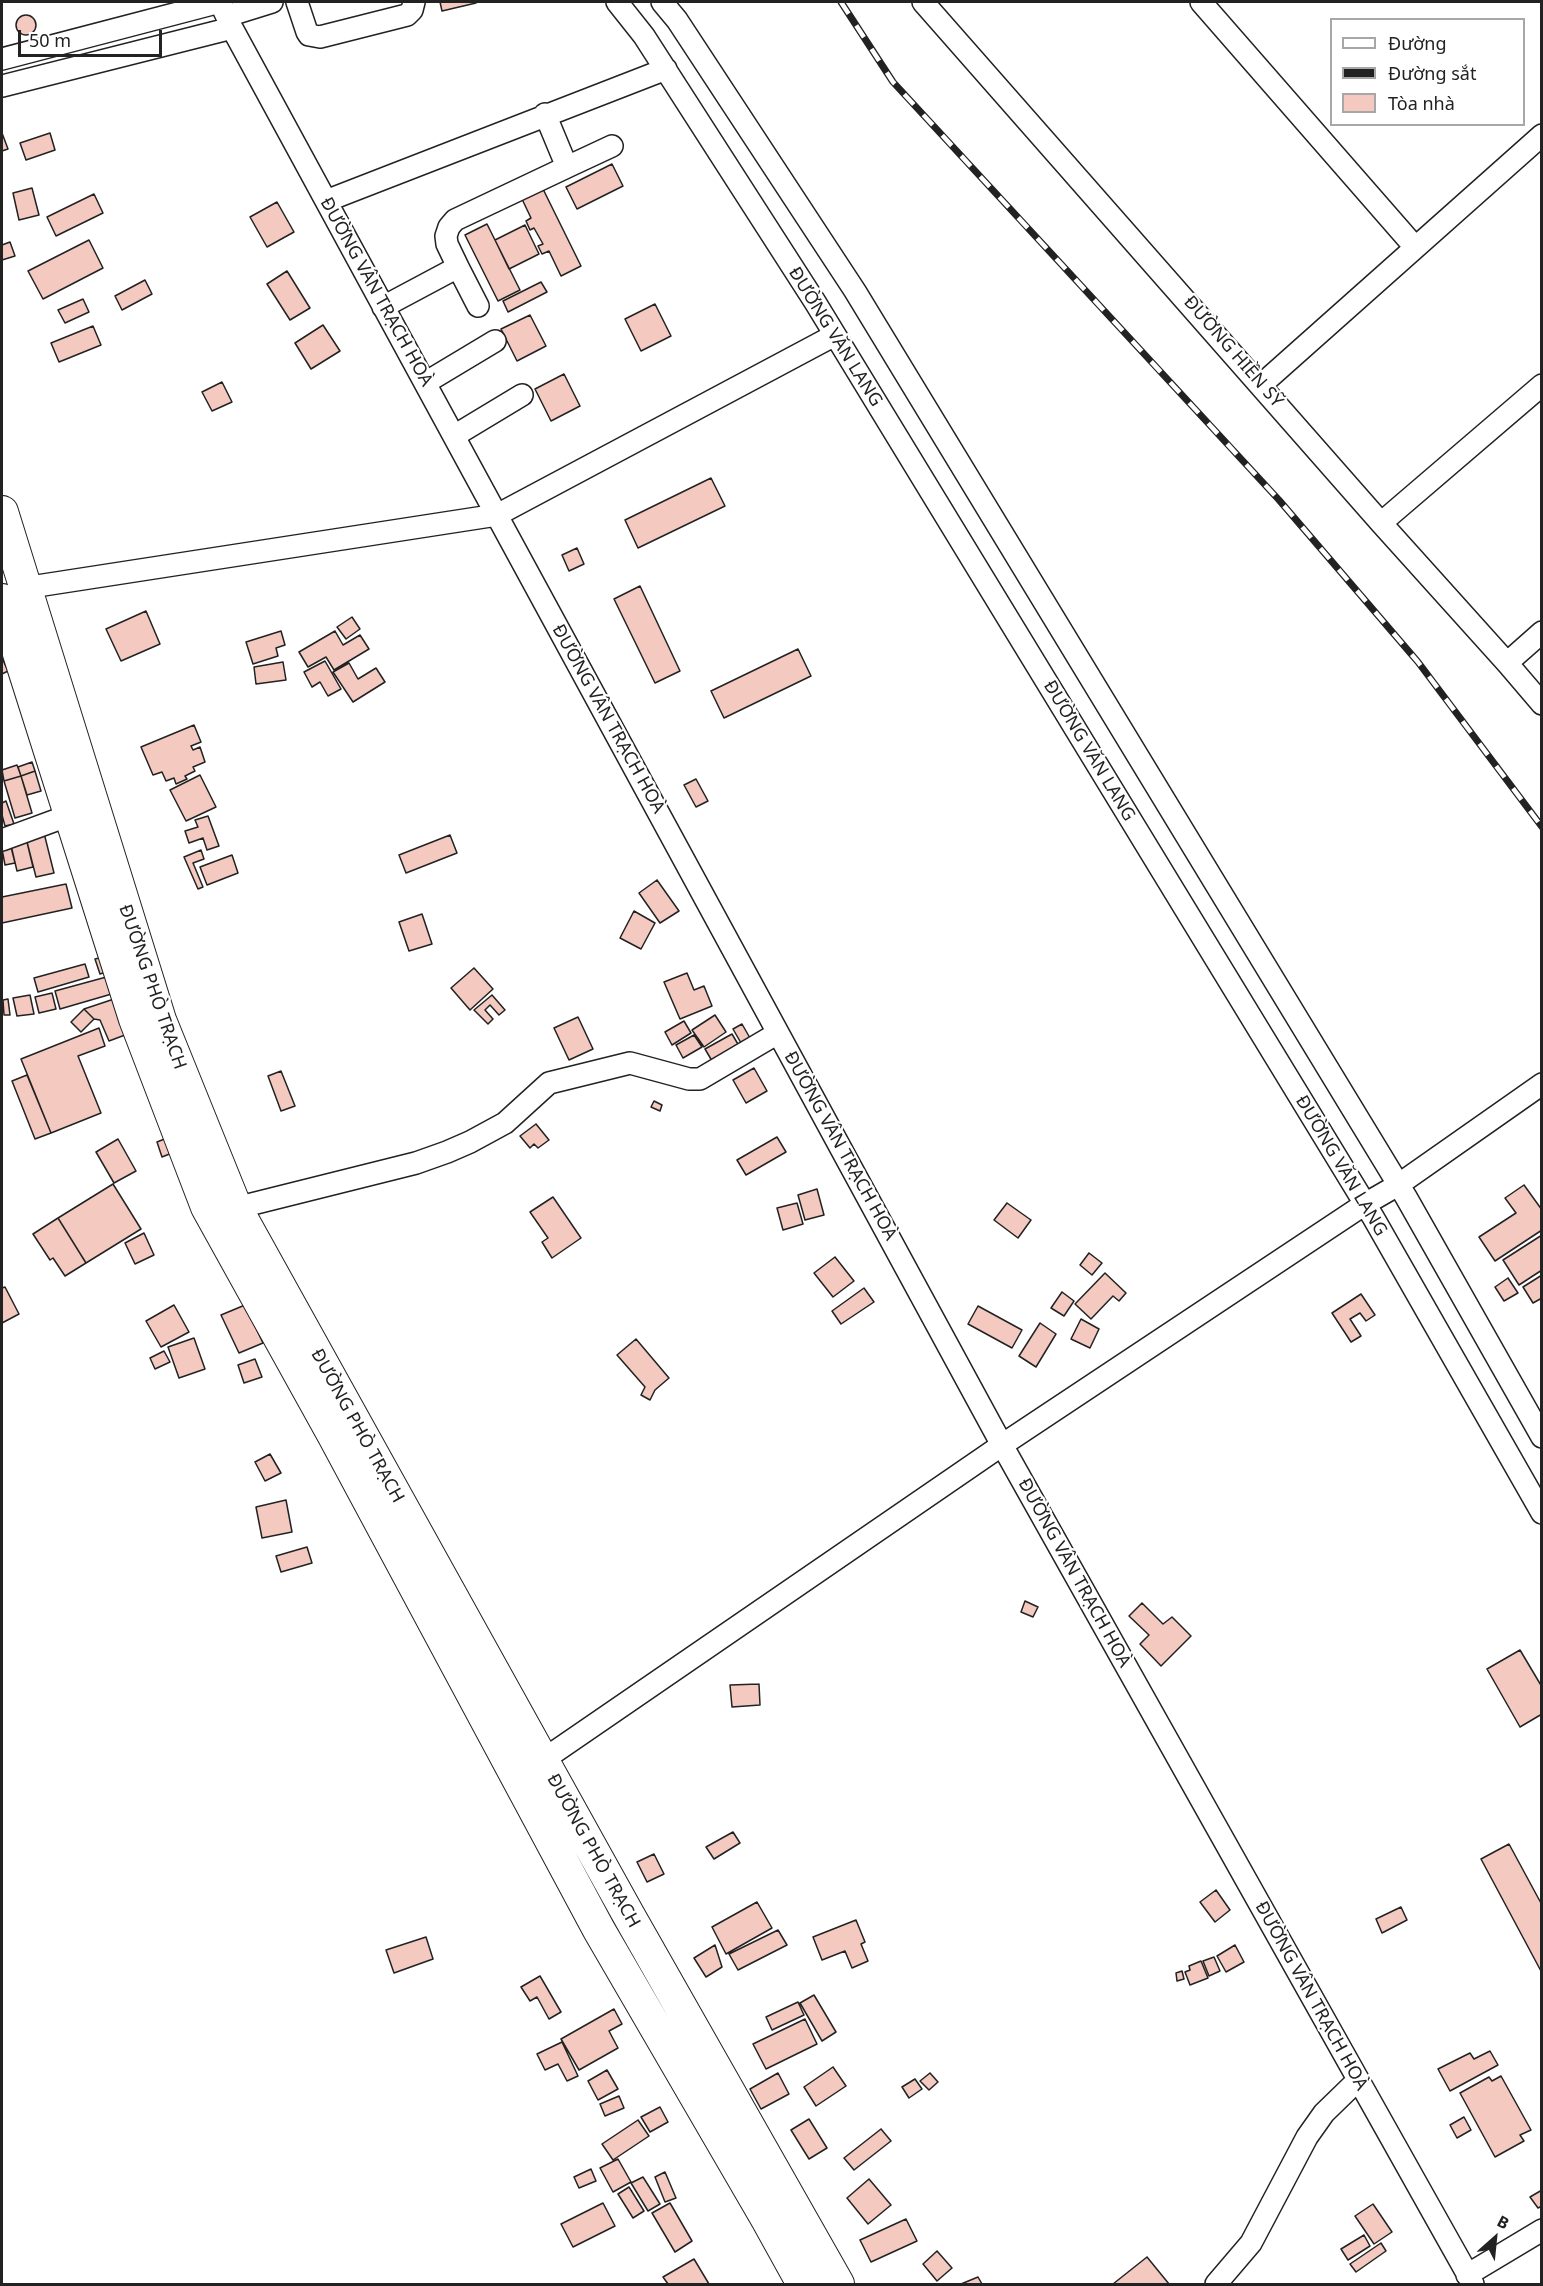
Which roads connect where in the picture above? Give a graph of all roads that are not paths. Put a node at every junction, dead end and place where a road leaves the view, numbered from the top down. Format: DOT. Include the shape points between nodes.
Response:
graph roads {
  1 [pos="272,2"];
  2 [pos="297,2"];
  3 [pos="414,2"];
  4 [pos="617,2"];
  5 [pos="662,2"];
  6 [pos="923,2"];
  7 [pos="1202,2"];
  8 [pos="225,12"];
  9 [pos="2,59"];
  10 [pos="666,69"];
  11 [pos="2,86"];
  12 [pos="545,114"];
  13 [pos="1542,135"];
  14 [pos="612,146"];
  15 [pos="567,167"];
  16 [pos="326,201"];
  17 [pos="1414,246"];
  18 [pos="458,267"];
  19 [pos="478,306"];
  20 [pos="383,307"];
  21 [pos="836,335"];
  22 [pos="495,341"];
  23 [pos="425,383"];
  24 [pos="1261,385"];
  25 [pos="1542,385"];
  26 [pos="522,395"];
  27 [pos="454,436"];
  28 [pos="2,512"];
  29 [pos="497,515"];
  30 [pos="1381,523"];
  31 [pos="9,593"];
  32 [pos="1542,632"];
  33 [pos="8,644"];
  34 [pos="1507,663"];
  35 [pos="1542,704"];
  36 [pos="70,815"];
  37 [pos="2,840"];
  38 [pos="778,1033"];
  39 [pos="1542,1084"];
  40 [pos="1398,1185"];
  41 [pos="1365,1204"];
  42 [pos="236,1208"];
  43 [pos="345,1430"];
  44 [pos="1542,1437"];
  45 [pos="1002,1445"];
  46 [pos="1542,1513"];
  47 [pos="543,1760"];
  48 [pos="628,1914"];
  49 [pos="599,1930"];
  50 [pos="1358,2080"];
  51 [pos="780,2212"];
  52 [pos="1542,2230"];
  53 [pos="1470,2280"];
  54 [pos="803,2284"];
  55 [pos="838,2284"];
  56 [pos="1216,2284"];
  1 -- 8 [label="street"];
  2 -- 3 [label="street" via="307,32 320,38 407,15"];
  4 -- 10 [label="street, ĐƯỜNG VĂN LANG"];
  5 -- 40 [label="street" via="855,291"];
  6 -- 24 [label="street, ĐƯỜNG HIỀN SỸ"];
  7 -- 17 [label="street"];
  8 -- 9 [label="street"];
  8 -- 11 [label="street"];
  8 -- 16 [label="street, ĐƯỜNG VÂN TRẠCH HOÀ"];
  10 -- 12 [label="street"];
  10 -- 21 [label="street, ĐƯỜNG VĂN LANG"];
  12 -- 15 [label="street"];
  12 -- 16 [label="street"];
  13 -- 17 [label="street"];
  14 -- 15 [label="street"];
  15 -- 18 [label="street" via="455,220 446,236"];
  16 -- 20 [label="street, ĐƯỜNG VÂN TRẠCH HOÀ"];
  17 -- 24 [label="street"];
  18 -- 19 [label="street"];
  18 -- 20 [label="street"];
  20 -- 23 [label="street, ĐƯỜNG VÂN TRẠCH HOÀ"];
  21 -- 29 [label="street"];
  21 -- 41 [label="street, ĐƯỜNG VĂN LANG"];
  22 -- 23 [label="street"];
  23 -- 27 [label="street, ĐƯỜNG VÂN TRẠCH HOÀ"];
  24 -- 30 [label="street, ĐƯỜNG HIỀN SỸ"];
  25 -- 30 [label="street"];
  26 -- 27 [label="street"];
  27 -- 29 [label="street, ĐƯỜNG VÂN TRẠCH HOÀ"];
  28 -- 31 [label="highway, ĐƯỜNG PHÒ TRẠCH"];
  29 -- 31 [label="street"];
  29 -- 38 [label="street, ĐƯỜNG VÂN TRẠCH HOÀ"];
  30 -- 34 [label="street, ĐƯỜNG HIỀN SỸ"];
  31 -- 33 [label="highway, ĐƯỜNG PHÒ TRẠCH"];
  31 -- 42 [label="highway, ĐƯỜNG PHÒ TRẠCH" via="160,1020"];
  32 -- 34 [label="street"];
  33 -- 36 [label="highway, ĐƯỜNG PHÒ TRẠCH"];
  34 -- 35 [label="street, ĐƯỜNG HIỀN SỸ"];
  36 -- 37 [label="street"];
  36 -- 43 [label="highway, ĐƯỜNG PHÒ TRẠCH" via="135,1018 207,1207"];
  38 -- 42 [label="street" via="700,1079 630,1063 549,1083 505,1123 447,1152"];
  38 -- 45 [label="street, ĐƯỜNG VÂN TRẠCH HOÀ"];
  39 -- 40 [label="street"];
  40 -- 41 [label="street"];
  40 -- 44 [label="street"];
  41 -- 45 [label="street"];
  41 -- 46 [label="street, ĐƯỜNG VĂN LANG"];
  42 -- 43 [label="highway, ĐƯỜNG PHÒ TRẠCH"];
  43 -- 47 [label="highway, ĐƯỜNG PHÒ TRẠCH"];
  43 -- 49 [label="highway, ĐƯỜNG PHÒ TRẠCH"];
  45 -- 47 [label="street"];
  45 -- 50 [label="street, ĐƯỜNG VÂN TRẠCH HOÀ"];
  47 -- 48 [label="highway, ĐƯỜNG PHÒ TRẠCH"];
  48 -- 49 [label="highway"];
  48 -- 51 [label="highway, ĐƯỜNG PHÒ TRẠCH"];
  49 -- 51 [label="highway, ĐƯỜNG PHÒ TRẠCH"];
  50 -- 53 [label="street, ĐƯỜNG VÂN TRẠCH HOÀ"];
  50 -- 56 [label="street" via="1306,2137 1251,2243"];
  51 -- 54 [label="highway, ĐƯỜNG PHÒ TRẠCH"];
  51 -- 55 [label="highway, ĐƯỜNG PHÒ TRẠCH"];
  52 -- 53 [label="street"];
}
